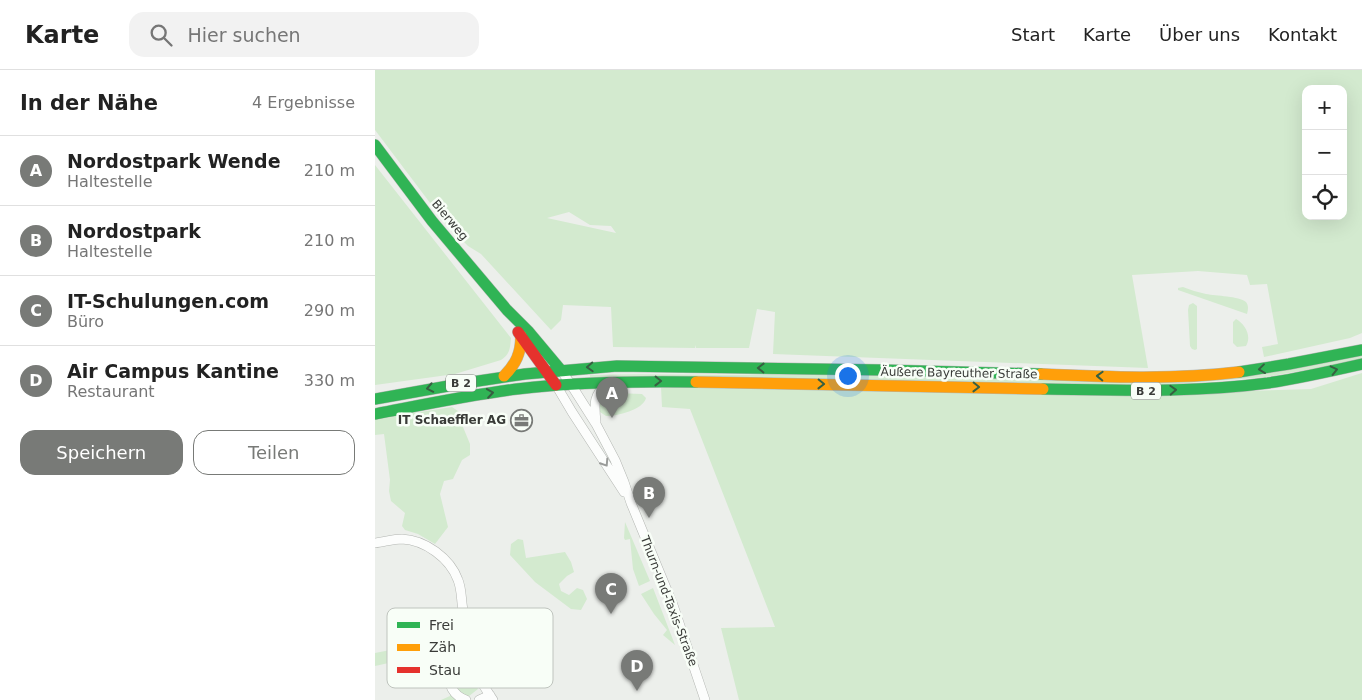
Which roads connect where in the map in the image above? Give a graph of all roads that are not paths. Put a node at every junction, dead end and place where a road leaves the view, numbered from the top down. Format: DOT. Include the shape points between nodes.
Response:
graph roads {
  1 [pos="375,145"];
  2 [pos="507,310"];
  3 [pos="521,336"];
  4 [pos="1362,350"];
  5 [pos="1362,364"];
  6 [pos="560,369"];
  7 [pos="547,371"];
  8 [pos="504,376"];
  9 [pos="610,381"];
  10 [pos="570,383"];
  11 [pos="556,385"];
  12 [pos="375,399"];
  13 [pos="375,414"];
  14 [pos="596,424"];
  15 [pos="631,503"];
  16 [pos="375,543"];
  17 [pos="464,608"];
  18 [pos="451,688"];
  19 [pos="492,698"];
  20 [pos="466,700"];
  21 [pos="479,700"];
  22 [pos="705,700"];
  1 -- 2 [label="main road, Bierweg" via="432,221"];
  2 -- 3 [label="main road, Bierweg"];
  2 -- 6 [label="main road, Bierweg"];
  3 -- 7 [label="main road, Bierweg"];
  3 -- 8 [label="main road" via="518,359"];
  4 -- 6 [label="main road, Äußere Bayreuther Straße / B 2, one-way" via="1290,365 1216,374 1151,377 653,366"];
  9 -- 5 [label="main road, Äußere Bayreuther Straße / B 2, one-way" via="1154,391 1267,383"];
  6 -- 7 [label="main road, Äußere Bayreuther Straße / B 2"];
  6 -- 10 [label="street, Bierweg"];
  7 -- 8 [label="main road, Äußere Bayreuther Straße / B 2"];
  7 -- 11 [label="main road, Bierweg"];
  8 -- 12 [label="main road, Äußere Bayreuther Straße / B 2, one-way"];
  9 -- 10 [label="main road, Äußere Bayreuther Straße / B 2"];
  9 -- 14 [label="street" via="595,400"];
  10 -- 11 [label="main road, Äußere Bayreuther Straße / B 2"];
  10 -- 14 [label="street, Thurn-und-Taxis-Straße"];
  13 -- 11 [label="main road, Äußere Bayreuther Straße / B 2, one-way"];
  11 -- 15 [label="street, Thurn-und-Taxis-Straße, one-way"];
  14 -- 15 [label="street, Thurn-und-Taxis-Straße" via="615,460"];
  15 -- 22 [label="street, Thurn-und-Taxis-Straße" via="673,605"];
  16 -- 17 [label="street" via="402,539 434,550 458,578"];
  18 -- 20 [label="street"];
  19 -- 21 [label="street"];
}
